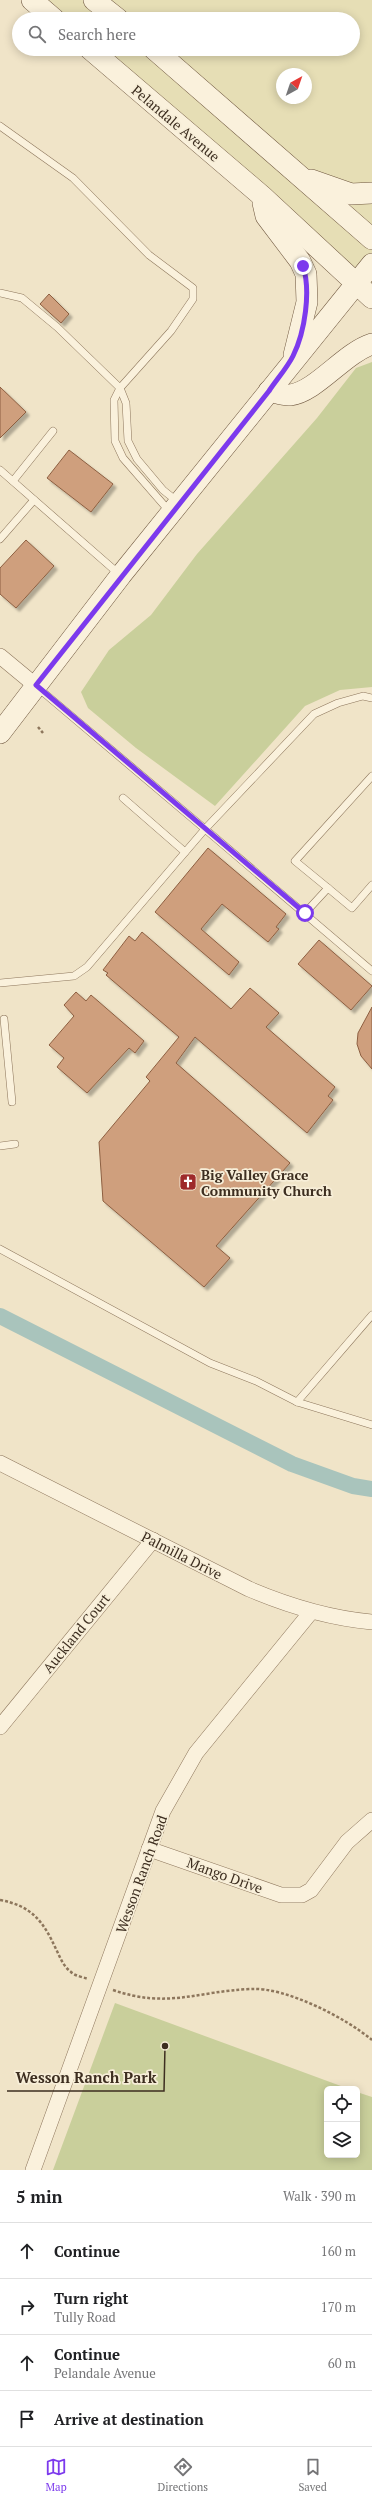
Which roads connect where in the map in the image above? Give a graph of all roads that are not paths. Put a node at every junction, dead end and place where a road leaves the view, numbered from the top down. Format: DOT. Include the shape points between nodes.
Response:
graph roads {
  1 [pos="32,0"];
  2 [pos="94,0"];
  3 [pos="46,12"];
  4 [pos="109,12"];
  5 [pos="98,56"];
  6 [pos="162,56"];
  7 [pos="0,126"];
  8 [pos="297,174"];
  9 [pos="372,193"];
  10 [pos="262,196"];
  11 [pos="372,239"];
  12 [pos="372,264"];
  13 [pos="356,283"];
  14 [pos="0,293"];
  15 [pos="372,298"];
  16 [pos="372,344"];
  17 [pos="120,388"];
  18 [pos="269,391"];
  19 [pos="53,431"];
  20 [pos="0,470"];
  21 [pos="12,481"];
  22 [pos="34,500"];
  23 [pos="175,508"];
  24 [pos="1,536"];
  25 [pos="121,575"];
  26 [pos="0,656"];
  27 [pos="36,685"];
  28 [pos="372,698"];
  29 [pos="0,733"];
  30 [pos="372,776"];
  31 [pos="123,798"];
  32 [pos="205,829"];
  33 [pos="185,852"];
  34 [pos="372,885"];
  35 [pos="328,888"];
  36 [pos="305,913"];
  37 [pos="372,970"];
  38 [pos="0,983"];
  39 [pos="4,1019"];
  40 [pos="12,1102"];
  41 [pos="15,1144"];
  42 [pos="0,1146"];
  43 [pos="0,1249"];
  44 [pos="372,1315"];
  45 [pos="297,1402"];
  46 [pos="372,1425"];
  47 [pos="1,1466"];
  48 [pos="153,1540"];
  49 [pos="311,1612"];
  50 [pos="372,1622"];
  51 [pos="0,1727"];
  52 [pos="372,1820"];
  53 [pos="149,1848"];
  54 [pos="33,2170"];
  1 -- 3 [label="main road"];
  2 -- 4 [label="main road"];
  5 -- 10 [label="main road, Pelandale Avenue"];
  6 -- 8 [label="main road"];
  7 -- 17 [label="lane" via="73,178 149,255 193,288 193,299 171,331"];
  8 -- 9 [label="main road" via="351,194"];
  8 -- 11 [label="main road"];
  10 -- 13 [label="main road, Pelandale Avenue"];
  10 -- 18 [label="main road" via="266,216 303,266 307,284 307,302 294,355"];
  12 -- 13 [label="main road"];
  13 -- 15 [label="main road, Pelandale Avenue"];
  13 -- 18 [label="main road"];
  14 -- 17 [label="lane" via="22,298"];
  16 -- 18 [label="main road" via="349,356 302,391 290,395"];
  17 -- 23 [label="lane" via="126,403 128,441 137,459"];
  17 -- 23 [label="lane" via="114,400 115,441 123,458"];
  18 -- 23 [label="main road"];
  19 -- 21 [label="lane"];
  20 -- 21 [label="lane"];
  21 -- 22 [label="lane"];
  22 -- 24 [label="lane"];
  22 -- 25 [label="lane"];
  23 -- 25 [label="main road"];
  25 -- 27 [label="main road"];
  26 -- 27 [label="street"];
  27 -- 29 [label="main road"];
  27 -- 32 [label="lane"];
  28 -- 32 [label="lane" via="363,696 338,703 314,714"];
  30 -- 35 [label="lane" via="295,860"];
  31 -- 33 [label="lane"];
  32 -- 33 [label="lane"];
  32 -- 36 [label="lane"];
  33 -- 38 [label="lane" via="87,967 74,976"];
  34 -- 35 [label="lane" via="352,908"];
  35 -- 36 [label="lane"];
  36 -- 37 [label="lane"];
  39 -- 40 [label="lane"];
  41 -- 42 [label="lane"];
  43 -- 45 [label="lane" via="210,1363 256,1381"];
  44 -- 45 [label="lane"];
  45 -- 46 [label="lane"];
  47 -- 48 [label="street, Palmilla Drive"];
  48 -- 49 [label="street, Palmilla Drive" via="249,1589"];
  48 -- 51 [label="street, Auckland Court"];
  49 -- 50 [label="street, Palmilla Drive"];
  49 -- 53 [label="street, Wesson Ranch Road" via="196,1753 163,1811"];
  52 -- 53 [label="street, Mango Drive" via="347,1842 316,1885 302,1895 281,1895"];
  53 -- 54 [label="street, Wesson Ranch Road"];
}
